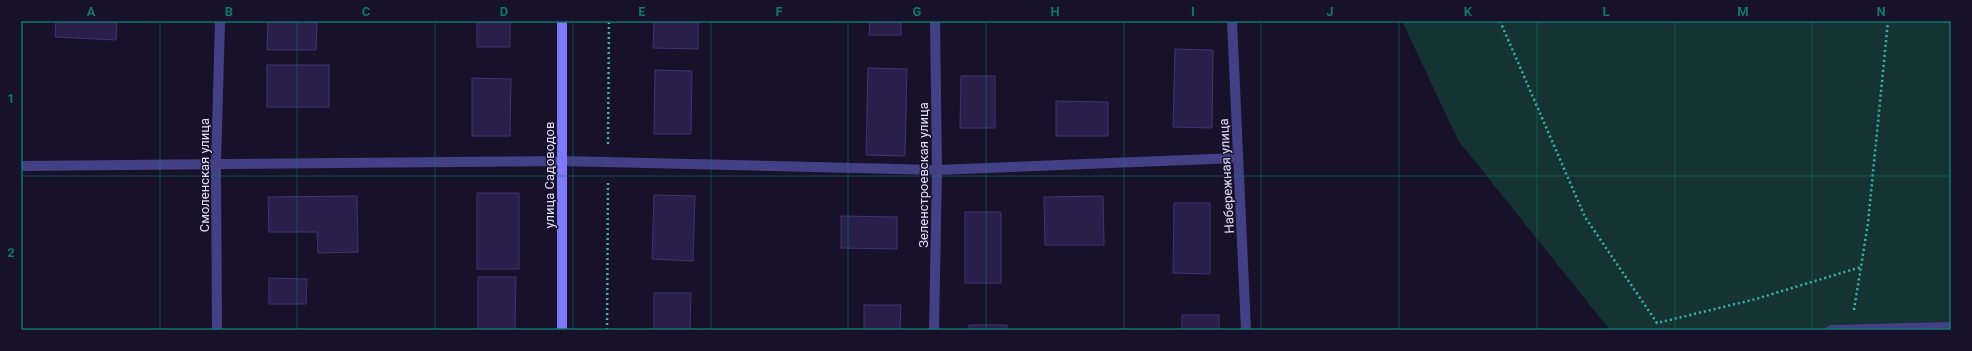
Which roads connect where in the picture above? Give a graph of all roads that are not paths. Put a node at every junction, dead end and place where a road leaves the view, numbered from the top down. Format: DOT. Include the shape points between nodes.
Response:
graph roads {
  1 [pos="220,21"];
  2 [pos="562,21"];
  3 [pos="935,21"];
  4 [pos="1232,21"];
  5 [pos="1238,158"];
  6 [pos="562,161"];
  7 [pos="216,164"];
  8 [pos="21,166"];
  9 [pos="937,170"];
  10 [pos="1951,327"];
  11 [pos="1851,329"];
  12 [pos="217,330"];
  13 [pos="562,330"];
  14 [pos="934,330"];
  15 [pos="1246,330"];
  16 [pos="1831,330"];
  1 -- 7 [label="street, Смоленская улица"];
  2 -- 6 [label="main road, улица Садоводов"];
  3 -- 9 [label="street, Зеленстроевская улица"];
  4 -- 5 [label="street, Набережная улица"];
  5 -- 9 [label="street"];
  5 -- 15 [label="street, Набережная улица"];
  6 -- 7 [label="street"];
  6 -- 9 [label="street"];
  6 -- 13 [label="main road, улица Садоводов"];
  7 -- 8 [label="street"];
  7 -- 12 [label="street, Смоленская улица"];
  9 -- 14 [label="street, Зеленстроевская улица"];
  10 -- 11 [label="street"];
  11 -- 16 [label="street"];
}
